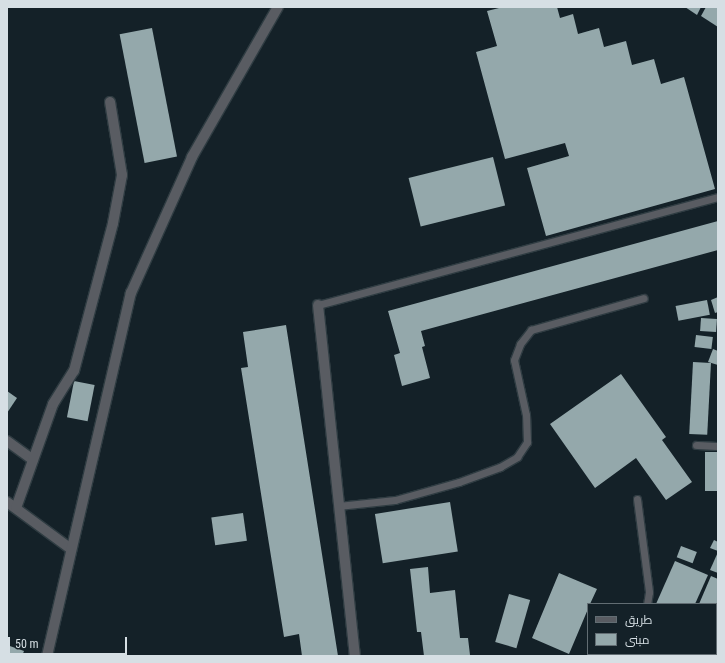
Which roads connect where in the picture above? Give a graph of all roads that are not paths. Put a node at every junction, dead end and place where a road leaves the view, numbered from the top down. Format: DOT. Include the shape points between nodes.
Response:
graph roads {
  1 [pos="278,7"];
  2 [pos="110,102"];
  3 [pos="718,197"];
  4 [pos="644,298"];
  5 [pos="318,305"];
  6 [pos="7,441"];
  7 [pos="696,445"];
  8 [pos="718,446"];
  9 [pos="33,460"];
  10 [pos="637,499"];
  11 [pos="7,502"];
  12 [pos="338,506"];
  13 [pos="16,508"];
  14 [pos="71,549"];
  15 [pos="647,603"];
  16 [pos="47,656"];
  17 [pos="355,656"];
  1 -- 14 [label="street" via="192,157 131,293"];
  2 -- 9 [label="street" via="122,175 113,223 74,372 53,404"];
  3 -- 5 [label="lane"];
  4 -- 12 [label="lane" via="531,330 520,344 514,360 526,415 527,435 527,442 517,457 500,467 459,482 395,500"];
  5 -- 12 [label="street"];
  6 -- 9 [label="street"];
  7 -- 8 [label="lane"];
  9 -- 13 [label="street"];
  10 -- 15 [label="lane" via="649,592"];
  11 -- 13 [label="street"];
  12 -- 17 [label="street"];
  13 -- 14 [label="street"];
  14 -- 16 [label="street"];
}
